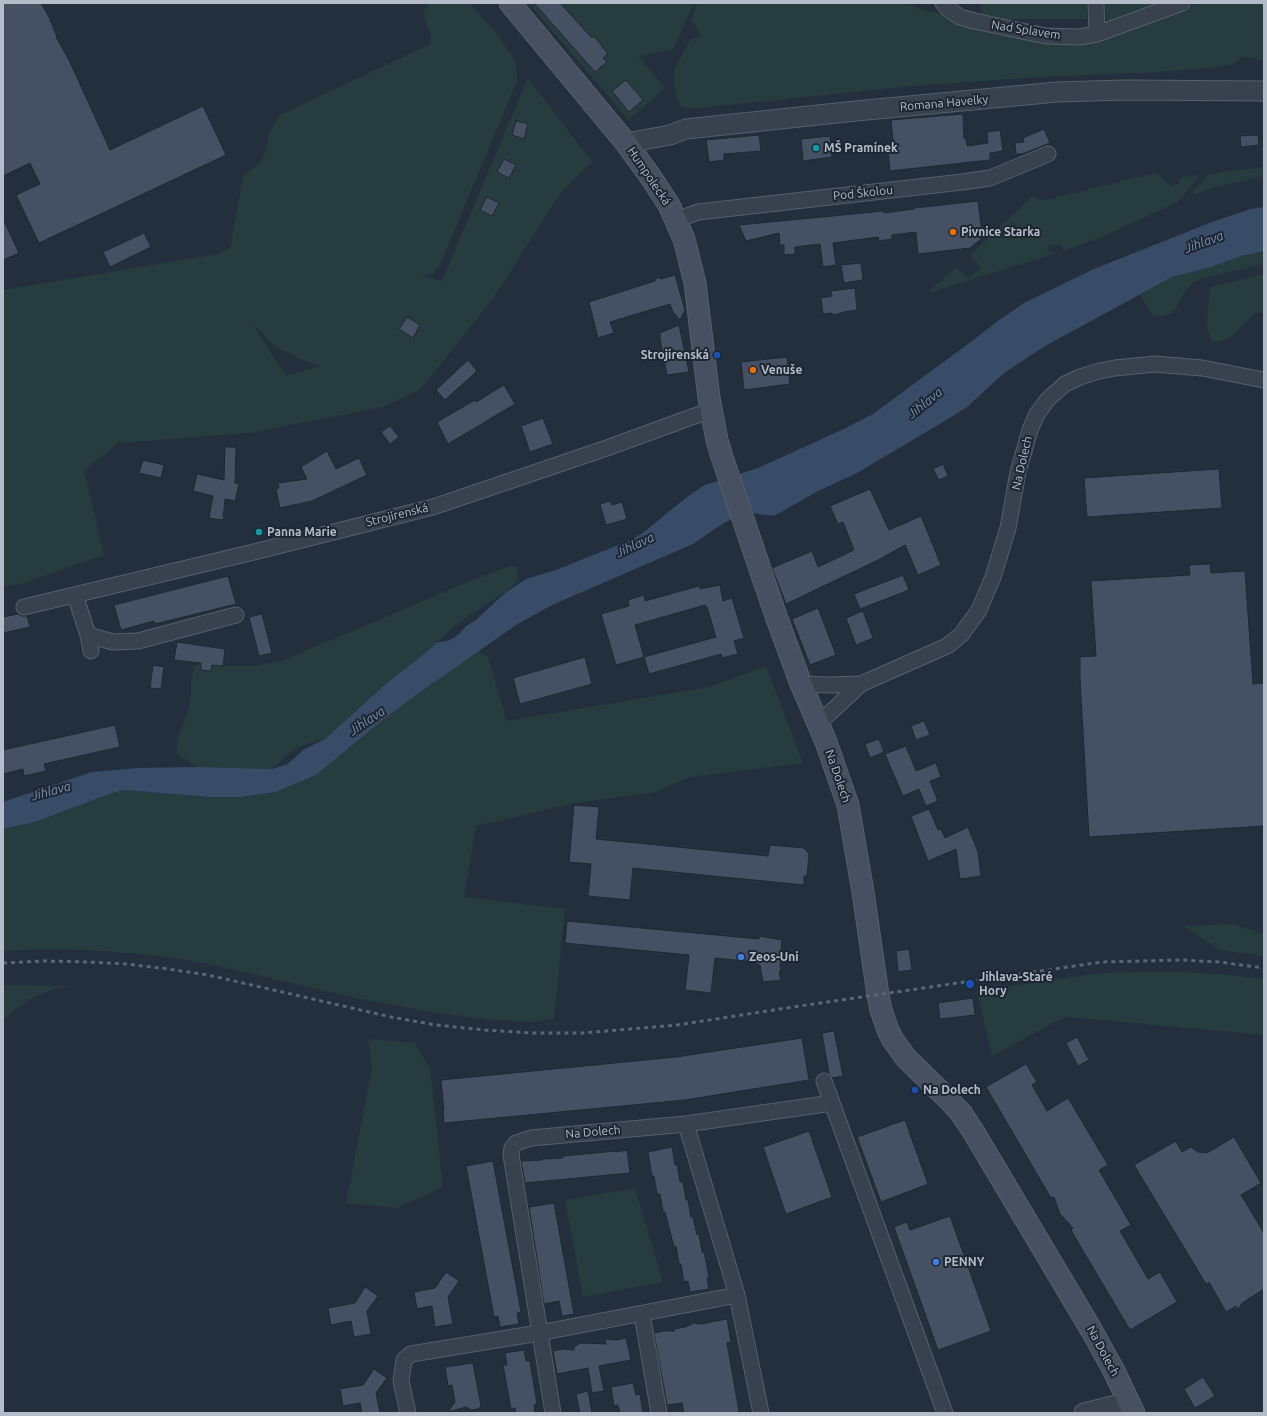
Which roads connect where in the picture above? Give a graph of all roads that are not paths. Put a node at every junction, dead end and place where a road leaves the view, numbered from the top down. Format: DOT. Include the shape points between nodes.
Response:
graph roads {
  1 [pos="510,3"];
  2 [pos="943,3"];
  3 [pos="1096,3"];
  4 [pos="1182,3"];
  5 [pos="1097,34"];
  6 [pos="1264,91"];
  7 [pos="626,143"];
  8 [pos="1048,154"];
  9 [pos="676,220"];
  10 [pos="1264,380"];
  11 [pos="711,410"];
  12 [pos="75,595"];
  13 [pos="24,607"];
  14 [pos="236,615"];
  15 [pos="88,635"];
  16 [pos="91,651"];
  17 [pos="801,684"];
  18 [pos="861,684"];
  19 [pos="819,723"];
  20 [pos="824,1081"];
  21 [pos="832,1103"];
  22 [pos="686,1124"];
  23 [pos="737,1295"];
  24 [pos="642,1314"];
  25 [pos="539,1333"];
  26 [pos="1131,1407"];
  27 [pos="408,1413"];
  28 [pos="553,1413"];
  29 [pos="659,1413"];
  30 [pos="761,1413"];
  31 [pos="945,1413"];
  32 [pos="1084,1413"];
  1 -- 7 [label="main road, Humpolecká"];
  2 -- 5 [label="street, Nad Splavem" via="960,17 1008,29 1046,36 1079,37"];
  3 -- 5 [label="street"];
  4 -- 5 [label="street, Nad Splavem"];
  6 -- 7 [label="street, Romana Havelky" via="1057,92 686,129"];
  7 -- 9 [label="main road, Humpolecká" via="661,190"];
  8 -- 9 [label="street, Pod Školou" via="990,178 698,212"];
  9 -- 11 [label="main road, Humpolecká" via="695,283"];
  10 -- 18 [label="street, Na Dolech" via="1202,368 1155,364 1098,371 1065,384 1048,399 1030,430 1018,472 1008,528 993,577 979,610 961,635 947,646"];
  11 -- 12 [label="street, Strojírenská" via="433,507"];
  11 -- 17 [label="main road, Na Dolech" via="722,457"];
  12 -- 13 [label="street, Strojírenská"];
  12 -- 15 [label="street"];
  14 -- 15 [label="street" via="138,641 113,642"];
  15 -- 16 [label="street"];
  17 -- 18 [label="street, Na Dolech"];
  17 -- 19 [label="main road, Na Dolech"];
  18 -- 19 [label="street, Na Dolech"];
  19 -- 26 [label="main road, Na Dolech" via="848,805 878,995 888,1030 906,1058 949,1100 973,1131 1092,1331"];
  20 -- 21 [label="street"];
  21 -- 22 [label="street"];
  21 -- 31 [label="street"];
  22 -- 23 [label="street"];
  22 -- 25 [label="street, Na Dolech" via="531,1138 516,1143 512,1148 510,1155"];
  23 -- 24 [label="street"];
  23 -- 30 [label="street"];
  24 -- 25 [label="street"];
  24 -- 29 [label="street"];
  25 -- 27 [label="street" via="411,1354 404,1360 401,1380"];
  25 -- 28 [label="street, Na Dolech"];
  26 -- 32 [label="street"];
}
